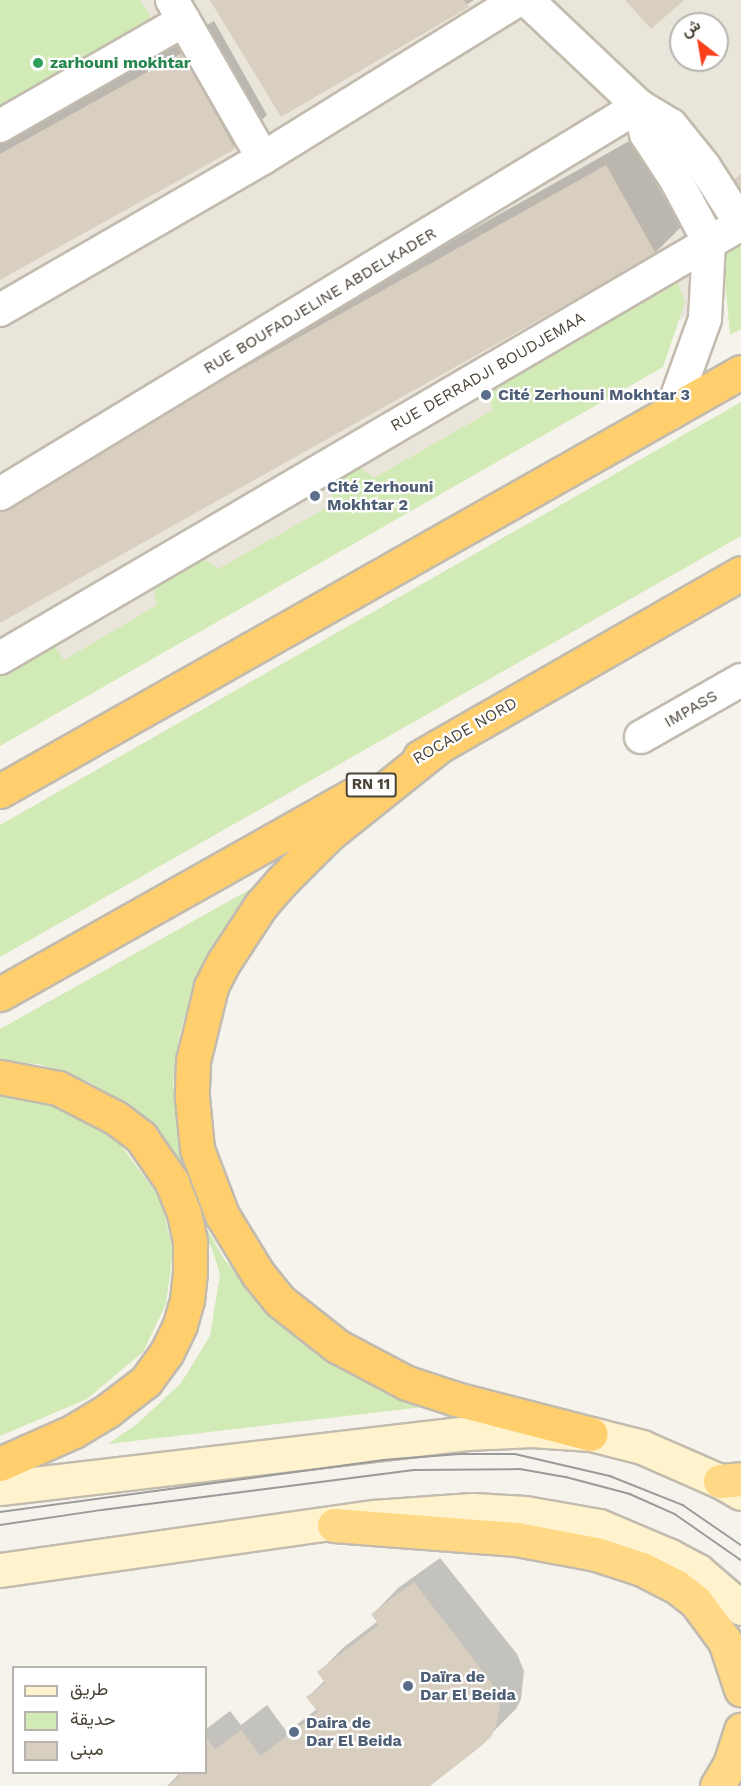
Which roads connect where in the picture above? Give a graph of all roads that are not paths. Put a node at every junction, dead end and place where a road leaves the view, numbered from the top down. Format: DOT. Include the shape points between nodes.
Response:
graph roads {
  1 [pos="518,0"];
  2 [pos="527,0"];
  3 [pos="178,10"];
  4 [pos="639,106"];
  5 [pos="0,126"];
  6 [pos="263,158"];
  7 [pos="741,224"];
  8 [pos="709,242"];
  9 [pos="0,310"];
  10 [pos="741,372"];
  11 [pos="671,413"];
  12 [pos="0,494"];
  13 [pos="741,573"];
  14 [pos="0,658"];
  15 [pos="741,680"];
  16 [pos="642,737"];
  17 [pos="439,746"];
  18 [pos="6,785"];
  19 [pos="0,994"];
  20 [pos="0,1077"];
  21 [pos="591,1434"];
  22 [pos="0,1464"];
  23 [pos="734,1484"];
  24 [pos="0,1488"];
  25 [pos="334,1525"];
  26 [pos="0,1570"];
  27 [pos="741,1608"];
  28 [pos="741,1689"];
  29 [pos="741,1730"];
  30 [pos="717,1786"];
  1 -- 6 [label="street"];
  2 -- 4 [label="street"];
  3 -- 5 [label="street"];
  3 -- 6 [label="street"];
  4 -- 7 [label="street" via="671,125 704,166"];
  4 -- 8 [label="street" via="646,134"];
  4 -- 12 [label="street, RUE BOUFADJELINE ABDELKADER"];
  6 -- 9 [label="street"];
  7 -- 8 [label="street, RUE DERRADJI BOUDJEMAA"];
  8 -- 11 [label="street" via="705,319"];
  8 -- 14 [label="street, RUE DERRADJI BOUDJEMAA"];
  10 -- 11 [label="highway"];
  11 -- 18 [label="highway"];
  13 -- 17 [label="highway, ROCADE NORD / RN 11"];
  15 -- 16 [label="street, IMPASS"];
  17 -- 19 [label="highway, ROCADE NORD / RN 11"];
  17 -- 21 [label="highway" via="329,834 290,873 261,905 223,963 199,1026 193,1061 197,1149 222,1215 258,1274 280,1301 337,1346 407,1383"];
  20 -- 22 [label="highway" via="58,1088 116,1118 141,1137 176,1192 190,1242 187,1300 180,1325 146,1381 74,1431"];
  21 -- 23 [label="main road" via="642,1447"];
  21 -- 24 [label="main road" via="532,1430 467,1433"];
  25 -- 26 [label="main road"];
  25 -- 27 [label="main road" via="374,1517 472,1510 525,1513 599,1526 698,1571"];
  25 -- 28 [label="highway" via="516,1539 596,1554 642,1569 696,1602 725,1641"];
  29 -- 30 [label="highway" via="730,1764"];
}
